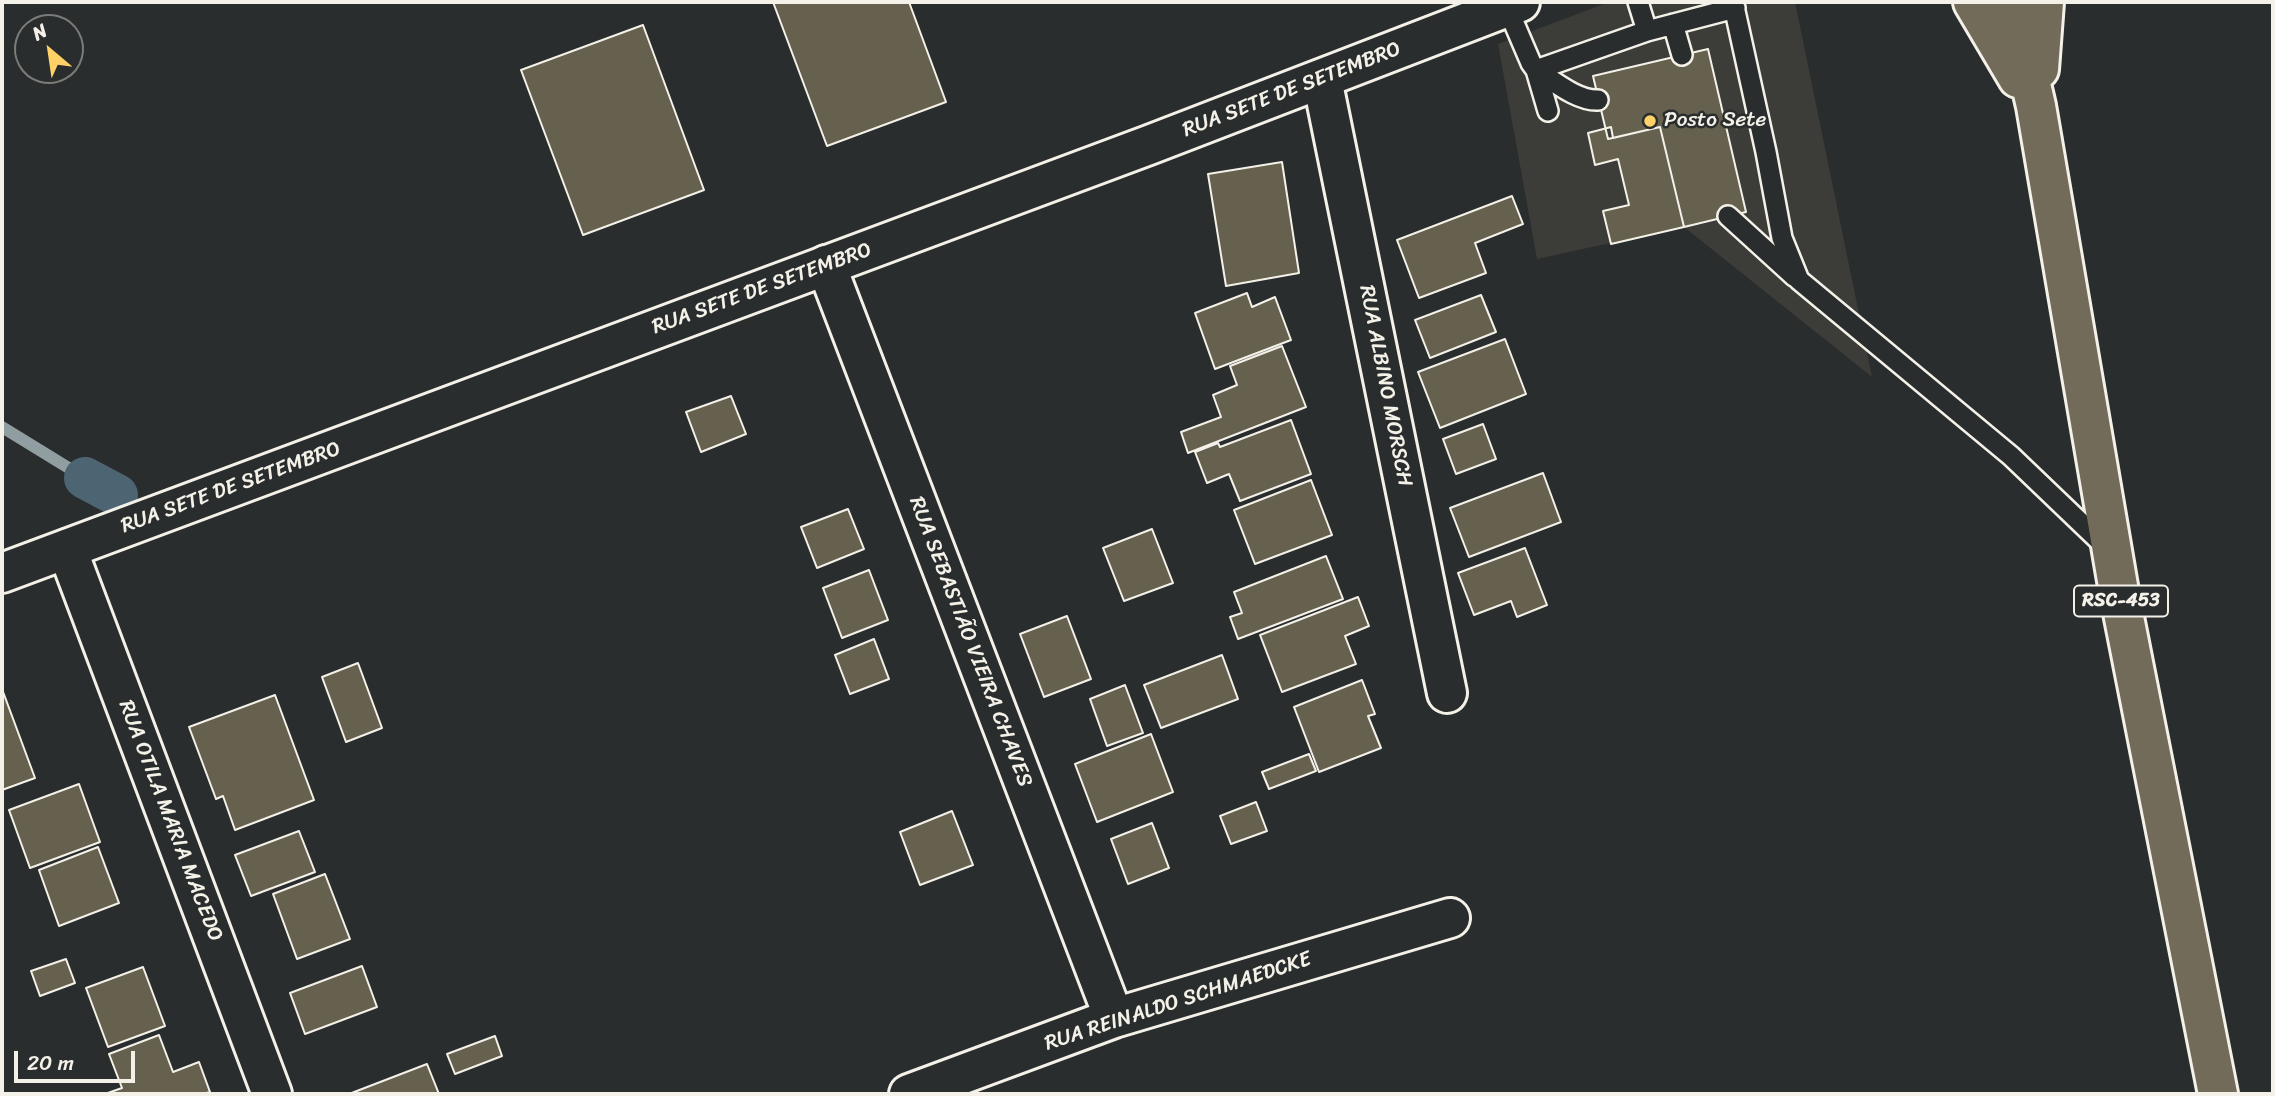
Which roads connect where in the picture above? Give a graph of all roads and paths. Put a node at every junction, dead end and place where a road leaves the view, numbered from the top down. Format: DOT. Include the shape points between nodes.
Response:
graph roads {
  1 [pos="1638,2"];
  2 [pos="1973,2"];
  3 [pos="2012,2"];
  4 [pos="2044,2"];
  5 [pos="1514,4"];
  6 [pos="1734,5"];
  7 [pos="1673,23"];
  8 [pos="1647,31"];
  9 [pos="1682,55"];
  10 [pos="1536,70"];
  11 [pos="1322,79"];
  12 [pos="1598,100"];
  13 [pos="2036,106"];
  14 [pos="1548,111"];
  15 [pos="1727,216"];
  16 [pos="827,265"];
  17 [pos="1799,280"];
  18 [pos="67,549"];
  19 [pos="2112,553"];
  20 [pos="2,573"];
  21 [pos="1447,693"];
  22 [pos="1450,918"];
  23 [pos="1114,1018"];
  24 [pos="272,1094"];
  25 [pos="909,1094"];
  26 [pos="2218,1094"];
  1 -- 8 [label="lane"];
  2 -- 13 [label="highway"];
  3 -- 13 [label="highway, RSC-453"];
  4 -- 13 [label="highway"];
  5 -- 10 [label="lane"];
  5 -- 11 [label="street, RUA SETE DE SETEMBRO"];
  6 -- 7 [label="lane"];
  6 -- 17 [label="lane" via="1782,238"];
  7 -- 8 [label="lane"];
  7 -- 9 [label="lane"];
  8 -- 10 [label="lane"];
  10 -- 12 [label="lane" via="1580,96"];
  10 -- 14 [label="lane"];
  11 -- 16 [label="street, RUA SETE DE SETEMBRO"];
  11 -- 21 [label="street, RUA ALBINO MORSCH"];
  13 -- 19 [label="highway, RSC-453"];
  15 -- 17 [label="lane"];
  16 -- 18 [label="street, RUA SETE DE SETEMBRO"];
  16 -- 23 [label="street, RUA SEBASTIÃO VIEIRA CHAVES"];
  17 -- 19 [label="lane" via="2011,456"];
  18 -- 20 [label="street, RUA SETE DE SETEMBRO"];
  18 -- 24 [label="street, RUA OTILA MARIA MACEDO"];
  19 -- 26 [label="highway, RSC-453"];
  22 -- 23 [label="street, RUA REINALDO SCHMAEDCKE"];
  23 -- 25 [label="street, RUA REINALDO SCHMAEDCKE"];
}
